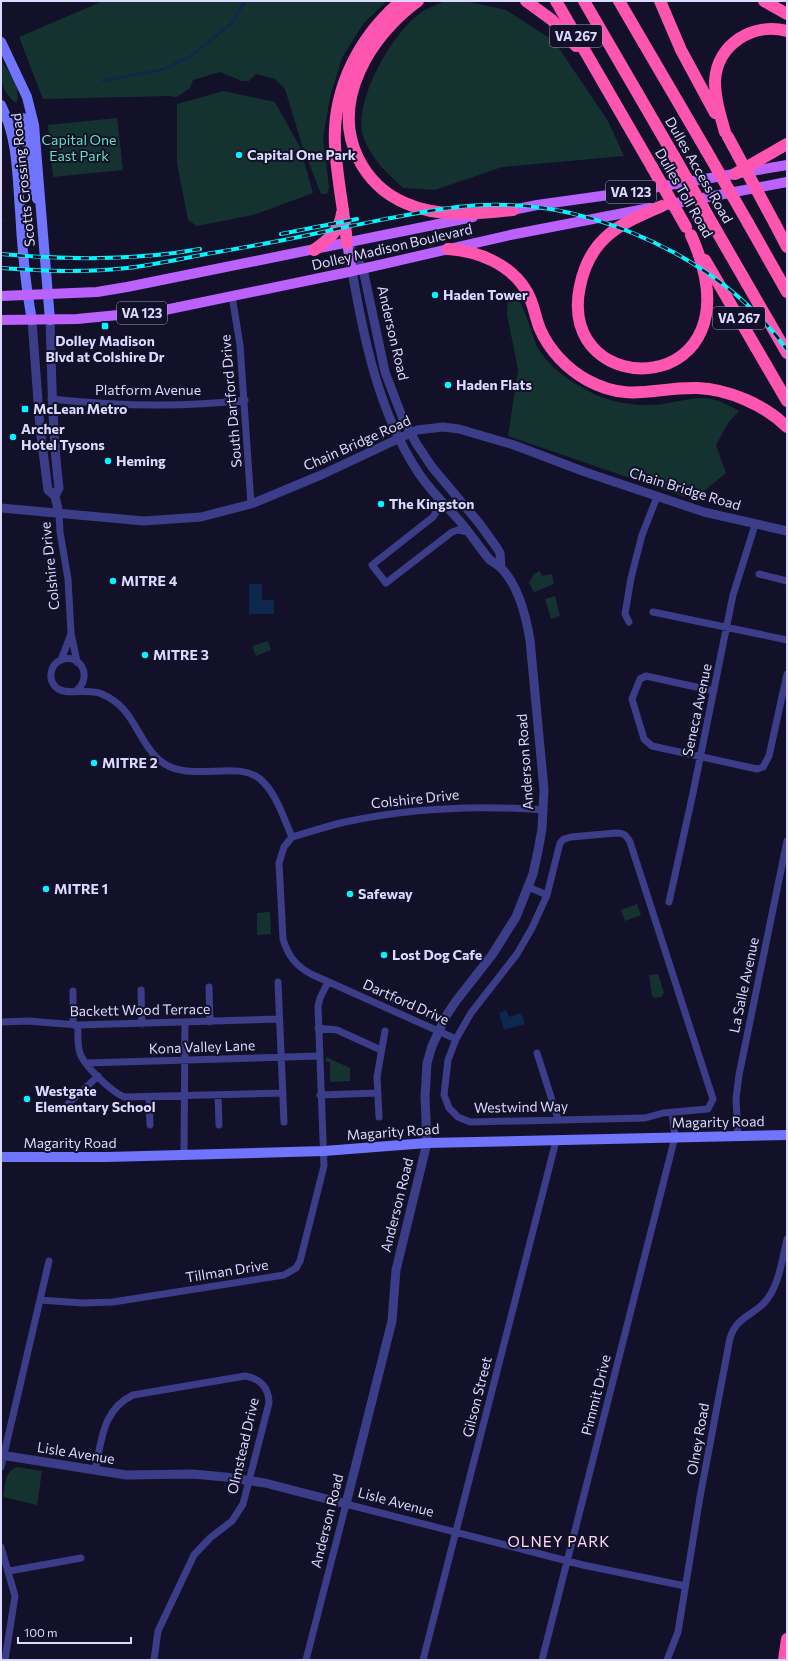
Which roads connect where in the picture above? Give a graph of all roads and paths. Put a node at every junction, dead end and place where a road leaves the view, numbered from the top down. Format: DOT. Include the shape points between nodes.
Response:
graph roads {
  1 [pos="401,1"];
  2 [pos="418,1"];
  3 [pos="526,1"];
  4 [pos="556,1"];
  5 [pos="584,1"];
  6 [pos="619,1"];
  7 [pos="654,1"];
  8 [pos="660,1"];
  9 [pos="764,1"];
  10 [pos="787,14"];
  11 [pos="787,31"];
  12 [pos="1,42"];
  13 [pos="681,50"];
  14 [pos="597,71"];
  15 [pos="1,105"];
  16 [pos="28,118"];
  17 [pos="4,119"];
  18 [pos="727,134"];
  19 [pos="787,144"];
  20 [pos="787,165"];
  21 [pos="735,174"];
  22 [pos="787,182"];
  23 [pos="342,204"];
  24 [pos="662,206"];
  25 [pos="513,210"];
  26 [pos="689,231"];
  27 [pos="347,243"];
  28 [pos="787,247"];
  29 [pos="448,249"];
  30 [pos="314,250"];
  31 [pos="363,269"];
  32 [pos="352,271"];
  33 [pos="787,292"];
  34 [pos="48,295"];
  35 [pos="1,296"];
  36 [pos="27,296"];
  37 [pos="232,296"];
  38 [pos="1,320"];
  39 [pos="32,320"];
  40 [pos="50,320"];
  41 [pos="787,353"];
  42 [pos="51,399"];
  43 [pos="244,400"];
  44 [pos="787,400"];
  45 [pos="787,427"];
  46 [pos="410,433"];
  47 [pos="399,438"];
  48 [pos="55,496"];
  49 [pos="657,497"];
  50 [pos="440,499"];
  51 [pos="251,504"];
  52 [pos="1,508"];
  53 [pos="59,514"];
  54 [pos="755,525"];
  55 [pos="787,531"];
  56 [pos="468,532"];
  57 [pos="501,568"];
  58 [pos="759,574"];
  59 [pos="787,581"];
  60 [pos="652,612"];
  61 [pos="629,622"];
  62 [pos="727,627"];
  63 [pos="71,634"];
  64 [pos="787,640"];
  65 [pos="61,660"];
  66 [pos="77,662"];
  67 [pos="787,674"];
  68 [pos="85,676"];
  69 [pos="94,690"];
  70 [pos="76,691"];
  71 [pos="714,691"];
  72 [pos="701,756"];
  73 [pos="543,810"];
  74 [pos="292,837"];
  75 [pos="787,841"];
  76 [pos="528,887"];
  77 [pos="546,895"];
  78 [pos="669,902"];
  79 [pos="278,982"];
  80 [pos="328,982"];
  81 [pos="209,987"];
  82 [pos="141,990"];
  83 [pos="73,991"];
  84 [pos="279,1019"];
  85 [pos="1,1022"];
  86 [pos="210,1022"];
  87 [pos="185,1023"];
  88 [pos="142,1024"];
  89 [pos="76,1025"];
  90 [pos="318,1028"];
  91 [pos="385,1031"];
  92 [pos="438,1031"];
  93 [pos="456,1039"];
  94 [pos="381,1050"];
  95 [pos="537,1053"];
  96 [pos="319,1056"];
  97 [pos="280,1057"];
  98 [pos="185,1060"];
  99 [pos="86,1063"];
  100 [pos="98,1076"];
  101 [pos="283,1093"];
  102 [pos="378,1093"];
  103 [pos="218,1095"];
  104 [pos="320,1095"];
  105 [pos="184,1096"];
  106 [pos="149,1097"];
  107 [pos="68,1104"];
  108 [pos="672,1112"];
  109 [pos="379,1116"];
  110 [pos="558,1120"];
  111 [pos="284,1122"];
  112 [pos="150,1125"];
  113 [pos="219,1125"];
  114 [pos="787,1135"];
  115 [pos="738,1136"];
  116 [pos="675,1137"];
  117 [pos="556,1141"];
  118 [pos="427,1143"];
  119 [pos="324,1151"];
  120 [pos="184,1155"];
  121 [pos="1,1157"];
  122 [pos="787,1239"];
  123 [pos="49,1260"];
  124 [pos="40,1300"];
  125 [pos="2,1455"];
  126 [pos="1,1467"];
  127 [pos="95,1470"];
  128 [pos="250,1480"];
  129 [pos="346,1504"];
  130 [pos="455,1532"];
  131 [pos="1,1547"];
  132 [pos="81,1558"];
  133 [pos="567,1560"];
  134 [pos="9,1572"];
  135 [pos="685,1586"];
  136 [pos="787,1639"];
  137 [pos="5,1660"];
  138 [pos="154,1660"];
  139 [pos="306,1660"];
  140 [pos="423,1660"];
  141 [pos="542,1660"];
  142 [pos="667,1660"];
  143 [pos="784,1660"];
  1 -- 23 [label="highway" via="376,25 360,48 352,62 340,99 336,114 335,145"];
  2 -- 25 [label="highway" via="382,34 368,54 357,78 350,103 349,122 359,159 366,172 384,191 418,208 455,214"];
  3 -- 14 [label="highway" via="558,26"];
  4 -- 14 [label="highway, Dulles Toll Road / VA 267"];
  5 -- 41 [label="highway, Dulles Access Road, bridge"];
  6 -- 33 [label="highway, Dulles Access Road, bridge"];
  7 -- 13 [label="highway"];
  8 -- 13 [label="highway"];
  9 -- 10 [label="highway"];
  11 -- 18 [label="highway" via="767,28 748,33 725,52 715,80 717,102"];
  12 -- 16 [label="main road, Scotts Crossing Road" via="27,97"];
  13 -- 18 [label="highway"];
  14 -- 26 [label="highway, Dulles Toll Road / VA 267, bridge"];
  15 -- 17 [label="main road, Scotts Crossing Road"];
  16 -- 17 [label="street"];
  16 -- 34 [label="main road, Scotts Crossing Road" via="41,207"];
  17 -- 36 [label="main road, Scotts Crossing Road" via="16,155"];
  18 -- 28 [label="highway, bridge"];
  19 -- 21 [label="highway"];
  20 -- 21 [label="main road, Dolley Madison Boulevard / VA 123"];
  21 -- 25 [label="main road, Dolley Madison Boulevard / VA 123"];
  22 -- 24 [label="main road, Dolley Madison Boulevard / VA 123"];
  23 -- 27 [label="highway"];
  23 -- 30 [label="highway" via="337,229"];
  24 -- 26 [label="highway" via="613,230 594,250 582,277 578,302 583,329 588,341 606,359 622,366 647,370 672,362 684,355 693,345 706,319 708,300 705,276"];
  24 -- 29 [label="main road, Dolley Madison Boulevard / VA 123"];
  25 -- 27 [label="main road, Dolley Madison Boulevard / VA 123"];
  26 -- 44 [label="highway, Dulles Toll Road / VA 267"];
  27 -- 30 [label="main road, Dolley Madison Boulevard / VA 123"];
  27 -- 31 [label="street, Anderson Road"];
  27 -- 32 [label="main road"];
  29 -- 31 [label="main road, Dolley Madison Boulevard / VA 123"];
  29 -- 45 [label="highway" via="481,255 511,273 527,292 548,344 571,369 586,380 618,392 636,394 683,389 712,390 758,406"];
  30 -- 34 [label="main road, Dolley Madison Boulevard / VA 123" via="127,287"];
  31 -- 32 [label="main road, Dolley Madison Boulevard / VA 123"];
  31 -- 46 [label="street, Anderson Road" via="385,372"];
  32 -- 37 [label="main road, Dolley Madison Boulevard / VA 123"];
  32 -- 47 [label="street, Anderson Road" via="374,373"];
  34 -- 36 [label="main road, Dolley Madison Boulevard / VA 123"];
  34 -- 40 [label="main road, Scotts Crossing Road"];
  35 -- 36 [label="main road, Dolley Madison Boulevard / VA 123"];
  36 -- 39 [label="main road, Scotts Crossing Road"];
  37 -- 40 [label="main road, Dolley Madison Boulevard / VA 123" via="153,311"];
  37 -- 43 [label="street, South Dartford Drive" via="240,345"];
  38 -- 39 [label="main road, Dolley Madison Boulevard / VA 123"];
  39 -- 40 [label="main road, Dolley Madison Boulevard / VA 123"];
  39 -- 48 [label="street, Colshire Drive" via="48,490"];
  40 -- 42 [label="street, Colshire Drive"];
  42 -- 43 [label="street, Platform Avenue" via="151,406"];
  42 -- 48 [label="street, Colshire Drive" via="59,488"];
  43 -- 51 [label="street, South Dartford Drive"];
  46 -- 47 [label="street, Chain Bridge Road"];
  46 -- 49 [label="street, Chain Bridge Road" via="434,427 459,428"];
  46 -- 57 [label="street, Anderson Road" via="432,466 490,537 500,553"];
  47 -- 50 [label="street, Anderson Road" via="417,471"];
  47 -- 51 [label="street, Chain Bridge Road" via="321,475"];
  48 -- 53 [label="street, Colshire Drive"];
  49 -- 54 [label="street, Chain Bridge Road"];
  49 -- 61 [label="street" via="642,535 631,578 625,614"];
  50 -- 56 [label="street, Anderson Road"];
  50 -- 56 [label="street" via="436,514 372,565 386,583 452,532"];
  51 -- 53 [label="street, Chain Bridge Road" via="201,517 167,520"];
  52 -- 53 [label="street, Chain Bridge Road"];
  53 -- 63 [label="street, Colshire Drive" via="68,579"];
  54 -- 55 [label="street, Chain Bridge Road"];
  54 -- 62 [label="street, Seneca Avenue" via="736,584"];
  56 -- 57 [label="street, Anderson Road" via="490,560"];
  57 -- 73 [label="street, Anderson Road" via="519,598 528,626 544,790"];
  58 -- 59 [label="street"];
  60 -- 62 [label="street"];
  62 -- 64 [label="street"];
  62 -- 71 [label="street, Seneca Avenue"];
  63 -- 65 [label="street, Colshire Drive"];
  63 -- 66 [label="street, Colshire Drive"];
  65 -- 66 [label="street"];
  65 -- 70 [label="street, Colshire Drive" via="52,670 52,681 57,689"];
  66 -- 68 [label="street, Colshire Drive"];
  67 -- 72 [label="street" via="770,756 763,767 757,769"];
  68 -- 69 [label="street, Colshire Drive"];
  68 -- 70 [label="street"];
  69 -- 70 [label="street, Colshire Drive"];
  69 -- 74 [label="street, Colshire Drive" via="122,706 155,757 168,766 188,772 248,773 260,779 273,796"];
  71 -- 72 [label="street, Seneca Avenue"];
  71 -- 72 [label="street" via="646,676 640,679 633,692 632,699 647,744"];
  72 -- 78 [label="street, Seneca Avenue"];
  73 -- 74 [label="street, Colshire Drive" via="480,807 413,811 344,822"];
  73 -- 76 [label="street, Anderson Road" via="538,851"];
  74 -- 80 [label="street" via="284,847 280,863 283,939 296,964"];
  75 -- 115 [label="street, La Salle Avenue" via="739,1076 736,1099"];
  76 -- 77 [label="street"];
  76 -- 92 [label="street, Anderson Road" via="516,918 504,938 456,1001"];
  77 -- 93 [label="street, Westwind Way" via="517,954 471,1013"];
  77 -- 108 [label="street, Westwind Way" via="558,848 564,839 616,833 627,836 713,1099 708,1109"];
  79 -- 84 [label="street"];
  80 -- 90 [label="street, Tillman Drive" via="318,1006"];
  80 -- 92 [label="street, Dartford Drive"];
  81 -- 86 [label="street"];
  82 -- 88 [label="street"];
  83 -- 89 [label="street"];
  84 -- 86 [label="street, Backett Wood Terrace"];
  84 -- 97 [label="street"];
  85 -- 89 [label="street, Backett Wood Terrace" via="28,1021"];
  86 -- 87 [label="street, Backett Wood Terrace"];
  87 -- 88 [label="street, Backett Wood Terrace"];
  87 -- 98 [label="street"];
  88 -- 89 [label="street, Backett Wood Terrace"];
  89 -- 99 [label="street" via="79,1052"];
  90 -- 94 [label="street" via="337,1030"];
  90 -- 96 [label="street, Tillman Drive"];
  91 -- 94 [label="street"];
  92 -- 93 [label="street, Dartford Drive"];
  92 -- 118 [label="street, Anderson Road" via="427,1062 425,1080"];
  93 -- 110 [label="street, Westwind Way" via="448,1060 444,1095 449,1108 458,1117 470,1122"];
  94 -- 102 [label="street" via="377,1077"];
  95 -- 110 [label="street"];
  96 -- 97 [label="street, Kona Valley Lane"];
  96 -- 104 [label="street, Tillman Drive"];
  97 -- 98 [label="street, Kona Valley Lane"];
  97 -- 101 [label="street"];
  98 -- 99 [label="street, Kona Valley Lane"];
  98 -- 105 [label="street"];
  99 -- 100 [label="street"];
  100 -- 106 [label="street" via="119,1095"];
  100 -- 107 [label="street"];
  101 -- 103 [label="street"];
  101 -- 111 [label="street"];
  102 -- 104 [label="street"];
  102 -- 109 [label="street"];
  103 -- 105 [label="street"];
  103 -- 113 [label="street"];
  104 -- 119 [label="street, Tillman Drive"];
  105 -- 106 [label="street"];
  105 -- 120 [label="street"];
  106 -- 112 [label="street"];
  108 -- 110 [label="street, Westwind Way" via="645,1118"];
  108 -- 116 [label="street"];
  114 -- 115 [label="main road, Magarity Road"];
  115 -- 116 [label="main road, Magarity Road"];
  116 -- 117 [label="main road, Magarity Road"];
  116 -- 133 [label="street, Pimmit Drive"];
  117 -- 118 [label="main road, Magarity Road"];
  117 -- 130 [label="street, Gilson Street"];
  118 -- 119 [label="main road, Magarity Road"];
  118 -- 129 [label="street, Anderson Road" via="396,1270 392,1321"];
  119 -- 120 [label="main road, Magarity Road"];
  119 -- 124 [label="street, Tillman Drive" via="324,1166 300,1262 291,1272 113,1302"];
  120 -- 121 [label="main road, Magarity Road"];
  122 -- 135 [label="street, Olney Road" via="770,1296 737,1323 730,1338"];
  123 -- 124 [label="street"];
  124 -- 125 [label="street"];
  125 -- 126 [label="street"];
  125 -- 127 [label="street, Lisle Avenue"];
  127 -- 128 [label="street, Lisle Avenue" via="132,1475 193,1474"];
  127 -- 128 [label="street, Olmstead Drive" via="107,1421 117,1405 125,1399 133,1395 245,1376 263,1384 269,1396"];
  128 -- 129 [label="street, Lisle Avenue"];
  128 -- 138 [label="street, Olmstead Drive" via="238,1513 194,1555 158,1631"];
  129 -- 130 [label="street, Lisle Avenue"];
  129 -- 139 [label="street, Anderson Road"];
  130 -- 133 [label="street, Lisle Avenue"];
  130 -- 140 [label="street, Gilson Street"];
  131 -- 134 [label="street"];
  132 -- 134 [label="street"];
  133 -- 135 [label="street, Lisle Avenue"];
  133 -- 141 [label="street, Pimmit Drive"];
  134 -- 137 [label="street" via="15,1596"];
  135 -- 142 [label="street, Olney Road" via="678,1632"];
  136 -- 143 [label="highway"];
}
